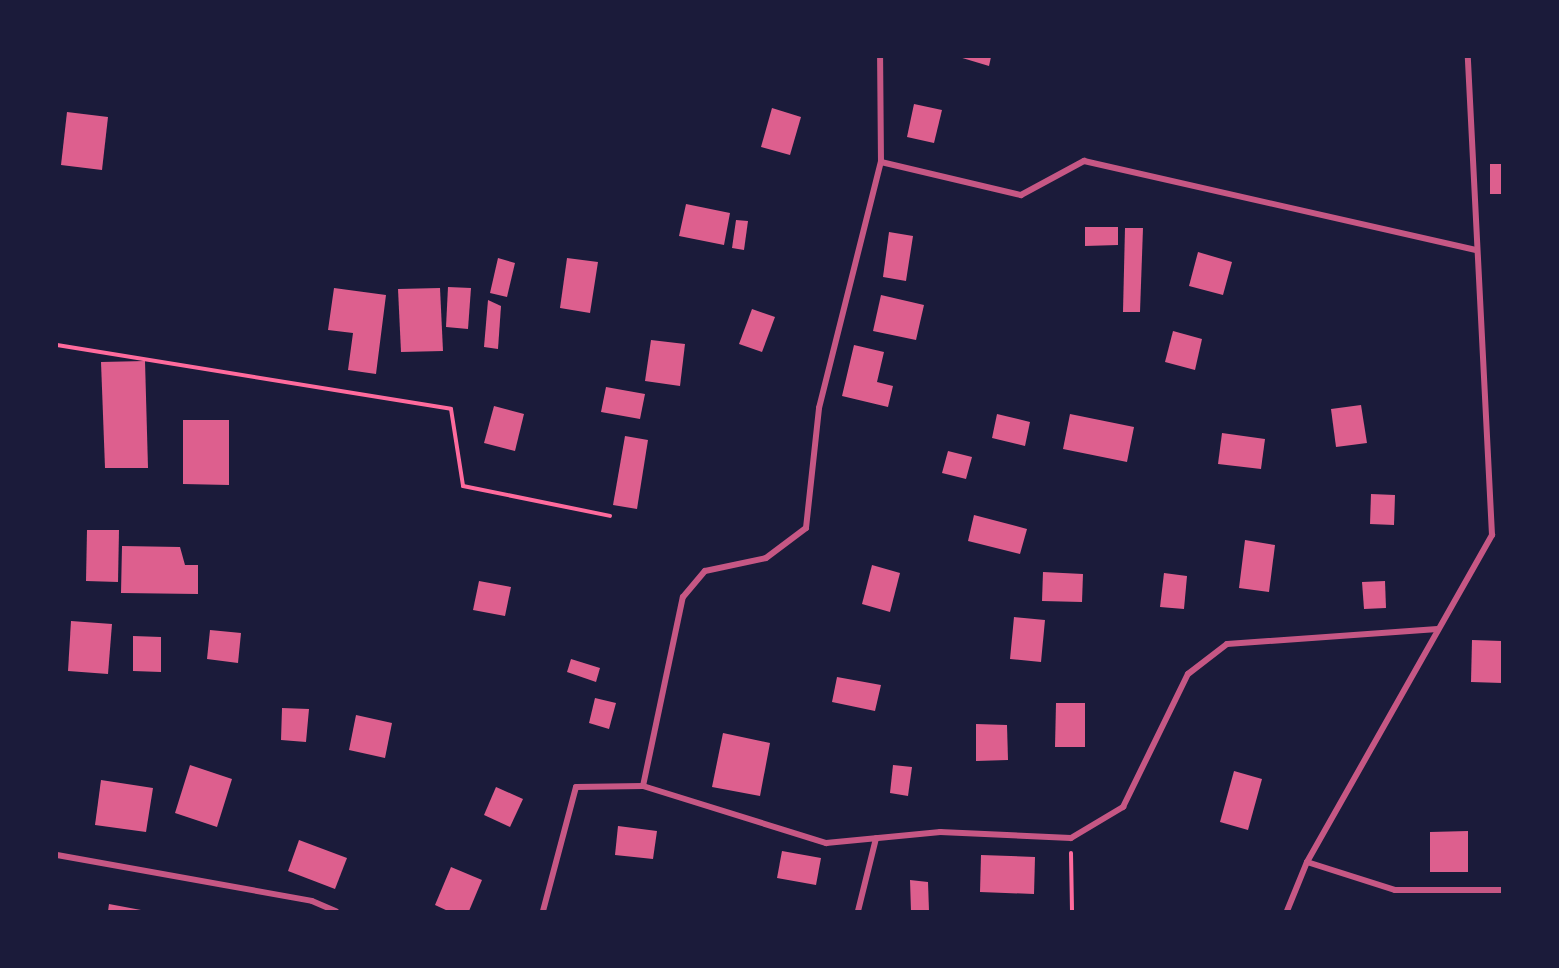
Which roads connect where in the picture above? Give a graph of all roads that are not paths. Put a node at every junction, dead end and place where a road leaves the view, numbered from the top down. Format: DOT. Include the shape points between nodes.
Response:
graph roads {
  1 [pos="880,57"];
  2 [pos="1468,57"];
  3 [pos="881,162"];
  4 [pos="1477,250"];
  5 [pos="1437,629"];
  6 [pos="643,786"];
  7 [pos="876,838"];
  8 [pos="57,855"];
  9 [pos="1307,862"];
  10 [pos="1502,891"];
  11 [pos="336,911"];
  12 [pos="543,911"];
  13 [pos="858,911"];
  14 [pos="1287,911"];
  1 -- 3 [label="street"];
  2 -- 4 [label="street"];
  3 -- 4 [label="street" via="1021,195 1084,161"];
  3 -- 6 [label="street" via="819,408 806,528 766,558 705,571 683,597"];
  4 -- 5 [label="street" via="1492,535"];
  5 -- 7 [label="street" via="1227,644 1188,674 1123,807 1071,838 940,832"];
  5 -- 9 [label="street"];
  6 -- 7 [label="street" via="826,843"];
  6 -- 12 [label="street" via="576,787"];
  7 -- 13 [label="street"];
  8 -- 11 [label="street" via="312,901"];
  9 -- 10 [label="street" via="1395,890"];
  9 -- 14 [label="street"];
}
